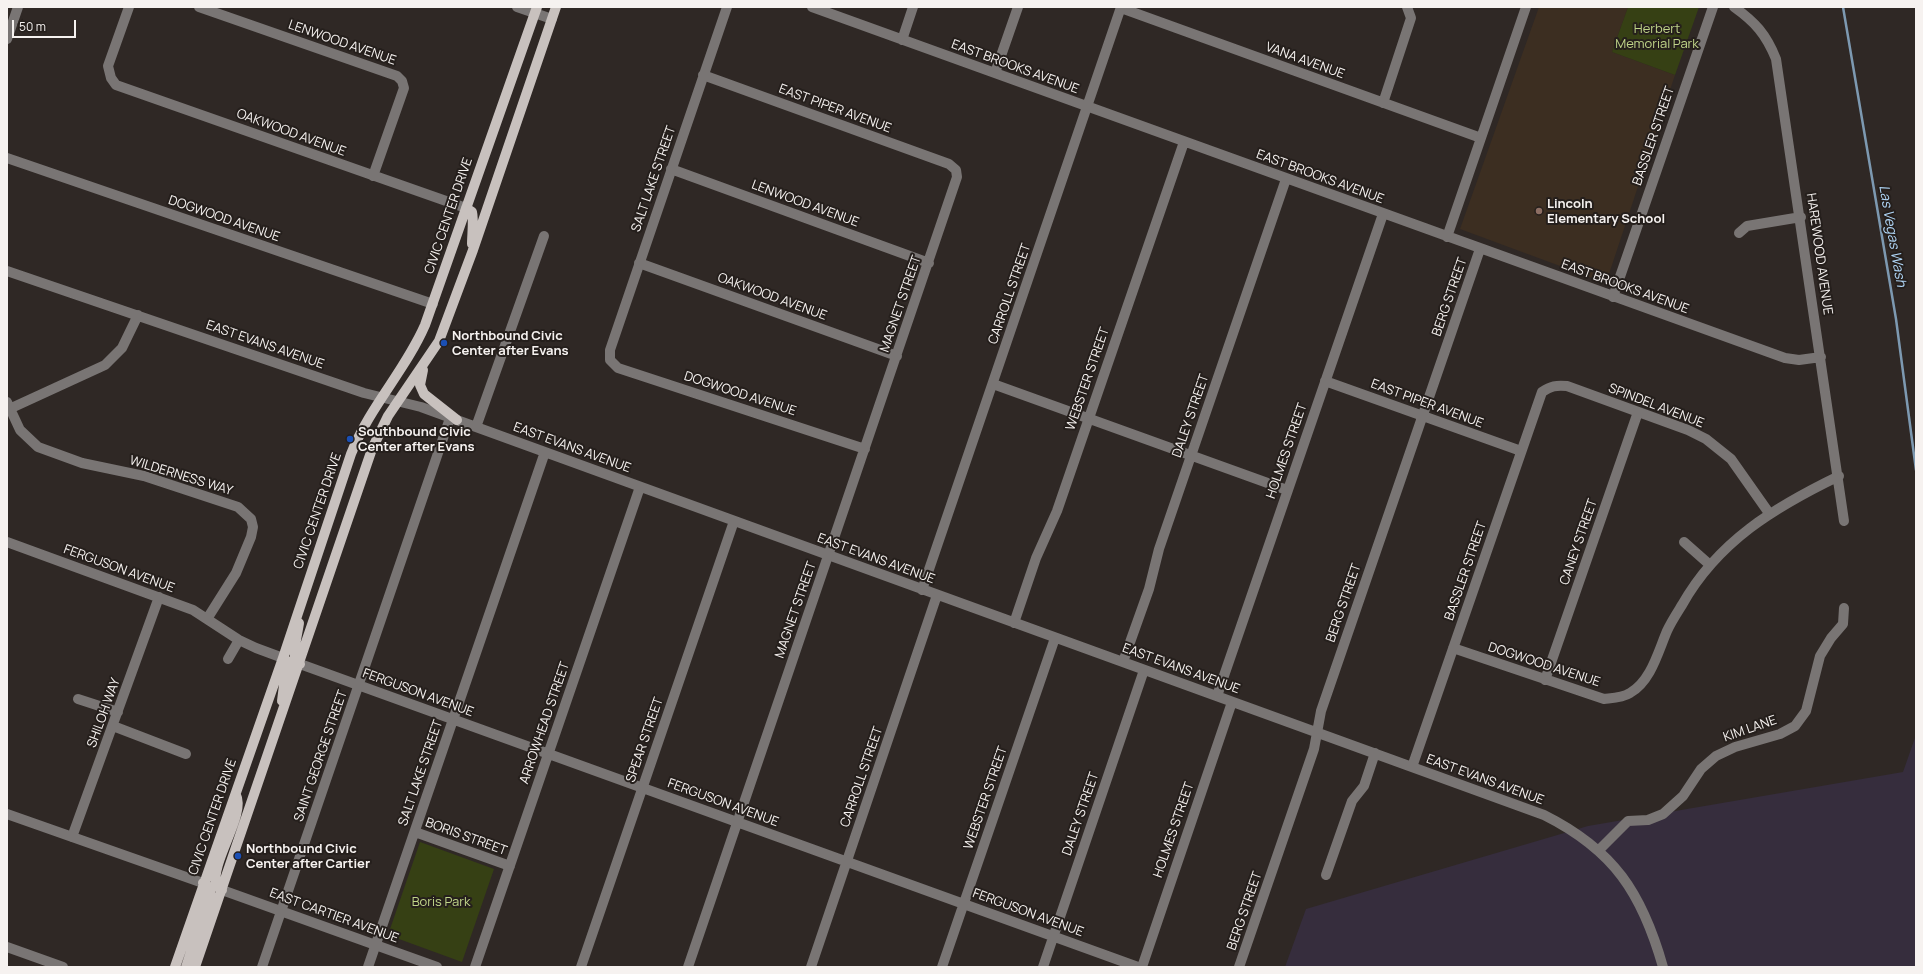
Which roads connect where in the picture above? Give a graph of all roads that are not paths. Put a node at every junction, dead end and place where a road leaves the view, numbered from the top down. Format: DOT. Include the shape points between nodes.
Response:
graph roads {
  1 [pos="18,7"];
  2 [pos="129,7"];
  3 [pos="199,7"];
  4 [pos="517,7"];
  5 [pos="556,7"];
  6 [pos="727,7"];
  7 [pos="812,7"];
  8 [pos="913,7"];
  9 [pos="1018,7"];
  10 [pos="1526,7"];
  11 [pos="1713,7"];
  12 [pos="1734,7"];
  13 [pos="1121,8"];
  14 [pos="1408,8"];
  15 [pos="536,10"];
  16 [pos="552,19"];
  17 [pos="7,39"];
  18 [pos="902,40"];
  19 [pos="996,73"];
  20 [pos="703,75"];
  21 [pos="1383,103"];
  22 [pos="1087,107"];
  23 [pos="1481,138"];
  24 [pos="1184,142"];
  25 [pos="7,158"];
  26 [pos="671,169"];
  27 [pos="956,170"];
  28 [pos="373,176"];
  29 [pos="1286,179"];
  30 [pos="466,208"];
  31 [pos="1383,214"];
  32 [pos="1801,217"];
  33 [pos="1739,233"];
  34 [pos="544,236"];
  35 [pos="1447,237"];
  36 [pos="1480,249"];
  37 [pos="473,250"];
  38 [pos="639,263"];
  39 [pos="929,263"];
  40 [pos="7,271"];
  41 [pos="1613,297"];
  42 [pos="433,304"];
  43 [pos="138,315"];
  44 [pos="897,356"];
  45 [pos="428,357"];
  46 [pos="1821,357"];
  47 [pos="610,360"];
  48 [pos="1325,381"];
  49 [pos="993,384"];
  50 [pos="1549,387"];
  51 [pos="380,397"];
  52 [pos="398,401"];
  53 [pos="8,407"];
  54 [pos="1638,412"];
  55 [pos="1423,416"];
  56 [pos="454,419"];
  57 [pos="1088,419"];
  58 [pos="476,427"];
  59 [pos="865,449"];
  60 [pos="1521,451"];
  61 [pos="545,452"];
  62 [pos="1191,456"];
  63 [pos="1839,476"];
  64 [pos="640,487"];
  65 [pos="1287,490"];
  66 [pos="1769,514"];
  67 [pos="734,521"];
  68 [pos="1844,521"];
  69 [pos="7,542"];
  70 [pos="1684,542"];
  71 [pos="829,556"];
  72 [pos="1710,565"];
  73 [pos="922,590"];
  74 [pos="937,595"];
  75 [pos="159,597"];
  76 [pos="301,603"];
  77 [pos="1844,608"];
  78 [pos="207,619"];
  79 [pos="1014,623"];
  80 [pos="1055,638"];
  81 [pos="239,640"];
  82 [pos="1453,648"];
  83 [pos="283,658"];
  84 [pos="228,659"];
  85 [pos="1123,662"];
  86 [pos="300,664"];
  87 [pos="1144,670"];
  88 [pos="1545,680"];
  89 [pos="359,685"];
  90 [pos="1217,696"];
  91 [pos="78,699"];
  92 [pos="1232,702"];
  93 [pos="118,712"];
  94 [pos="453,719"];
  95 [pos="279,723"];
  96 [pos="113,726"];
  97 [pos="1317,732"];
  98 [pos="186,754"];
  99 [pos="548,754"];
  100 [pos="1375,754"];
  101 [pos="1412,767"];
  102 [pos="643,788"];
  103 [pos="235,793"];
  104 [pos="7,814"];
  105 [pos="738,822"];
  106 [pos="415,832"];
  107 [pos="72,837"];
  108 [pos="1599,850"];
  109 [pos="847,861"];
  110 [pos="510,866"];
  111 [pos="1326,875"];
  112 [pos="203,883"];
  113 [pos="222,890"];
  114 [pos="964,904"];
  115 [pos="281,911"];
  116 [pos="1054,936"];
  117 [pos="376,945"];
  118 [pos="7,947"];
  119 [pos="63,967"];
  120 [pos="175,967"];
  121 [pos="186,967"];
  122 [pos="195,967"];
  123 [pos="262,967"];
  124 [pos="368,967"];
  125 [pos="437,967"];
  126 [pos="475,967"];
  127 [pos="581,967"];
  128 [pos="688,967"];
  129 [pos="811,967"];
  130 [pos="942,967"];
  131 [pos="1043,967"];
  132 [pos="1138,967"];
  133 [pos="1142,967"];
  134 [pos="1239,967"];
  135 [pos="1663,967"];
  1 -- 17 [label="street"];
  2 -- 28 [label="street, OAKWOOD AVENUE" via="108,66 110,78 116,85"];
  3 -- 28 [label="street, LENWOOD AVENUE" via="397,76 404,88"];
  4 -- 15 [label="street"];
  5 -- 16 [label="main road"];
  6 -- 20 [label="street, SALT LAKE STREET"];
  7 -- 18 [label="street, EAST BROOKS AVENUE"];
  8 -- 18 [label="street"];
  9 -- 19 [label="street"];
  10 -- 23 [label="street"];
  11 -- 41 [label="street, BASSLER STREET"];
  12 -- 32 [label="street, HAREWOOD AVENUE" via="1754,22 1769,42 1776,59"];
  13 -- 21 [label="street, VANA AVENUE"];
  13 -- 22 [label="street, CARROLL STREET"];
  14 -- 21 [label="street" via="1411,18"];
  15 -- 16 [label="street"];
  15 -- 30 [label="main road, CIVIC CENTER DRIVE"];
  16 -- 37 [label="main road"];
  18 -- 19 [label="street, EAST BROOKS AVENUE"];
  19 -- 22 [label="street, EAST BROOKS AVENUE"];
  20 -- 26 [label="street, SALT LAKE STREET"];
  20 -- 27 [label="street, EAST PIPER AVENUE" via="949,164"];
  21 -- 23 [label="street, VANA AVENUE"];
  22 -- 24 [label="street, EAST BROOKS AVENUE"];
  22 -- 49 [label="street, CARROLL STREET"];
  23 -- 35 [label="street"];
  24 -- 29 [label="street, EAST BROOKS AVENUE"];
  24 -- 57 [label="street, WEBSTER STREET"];
  25 -- 42 [label="street, DOGWOOD AVENUE"];
  26 -- 38 [label="street, SALT LAKE STREET"];
  26 -- 39 [label="street, LENWOOD AVENUE"];
  27 -- 39 [label="street, MAGNET STREET" via="957,177"];
  28 -- 30 [label="street, OAKWOOD AVENUE"];
  29 -- 31 [label="street, EAST BROOKS AVENUE"];
  29 -- 62 [label="street, DALEY STREET"];
  30 -- 37 [label="main road" via="472,212 474,218 471,225"];
  30 -- 42 [label="main road, CIVIC CENTER DRIVE"];
  31 -- 35 [label="street, EAST BROOKS AVENUE"];
  31 -- 48 [label="street, HOLMES STREET"];
  32 -- 33 [label="street" via="1747,226"];
  32 -- 46 [label="street, HAREWOOD AVENUE"];
  34 -- 58 [label="street"];
  35 -- 36 [label="street, EAST BROOKS AVENUE"];
  36 -- 41 [label="street, EAST BROOKS AVENUE"];
  36 -- 55 [label="street, BERG STREET"];
  37 -- 45 [label="main road" via="439,341"];
  38 -- 44 [label="street, OAKWOOD AVENUE"];
  38 -- 47 [label="street, SALT LAKE STREET" via="610,350"];
  39 -- 44 [label="street, MAGNET STREET"];
  40 -- 43 [label="street, EAST EVANS AVENUE"];
  41 -- 46 [label="street, EAST BROOKS AVENUE" via="1785,358 1799,360"];
  42 -- 51 [label="main road, CIVIC CENTER DRIVE" via="418,341"];
  43 -- 51 [label="street, EAST EVANS AVENUE"];
  43 -- 53 [label="street" via="122,348 105,365"];
  44 -- 59 [label="street, MAGNET STREET"];
  45 -- 52 [label="main road"];
  45 -- 56 [label="main road" via="421,378 421,389 425,396"];
  46 -- 63 [label="street, HAREWOOD AVENUE"];
  47 -- 59 [label="street, DOGWOOD AVENUE" via="618,368"];
  48 -- 55 [label="street, EAST PIPER AVENUE"];
  48 -- 65 [label="street, HOLMES STREET"];
  49 -- 57 [label="street"];
  49 -- 73 [label="street, CARROLL STREET"];
  50 -- 54 [label="street, SPINDEL AVENUE" via="1567,386"];
  50 -- 60 [label="street, BASSLER STREET" via="1542,392"];
  51 -- 52 [label="street, EAST EVANS AVENUE"];
  51 -- 76 [label="main road, CIVIC CENTER DRIVE" via="360,431 351,454"];
  52 -- 56 [label="street, EAST EVANS AVENUE"];
  52 -- 86 [label="main road" via="382,426 372,449"];
  53 -- 78 [label="street, WILDERNESS WAY" via="20,430 38,447 82,463 144,476 238,507 251,519 251,537 236,573"];
  54 -- 66 [label="street, SPINDEL AVENUE" via="1706,439 1731,460"];
  54 -- 88 [label="street, CANEY STREET"];
  55 -- 60 [label="street, EAST PIPER AVENUE"];
  55 -- 97 [label="street, BERG STREET" via="1321,711"];
  56 -- 58 [label="street, EAST EVANS AVENUE"];
  56 -- 89 [label="street, SAINT GEORGE STREET"];
  57 -- 62 [label="street"];
  57 -- 79 [label="street, WEBSTER STREET" via="1057,511 1036,558"];
  58 -- 61 [label="street, EAST EVANS AVENUE"];
  59 -- 71 [label="street, MAGNET STREET"];
  60 -- 82 [label="street, BASSLER STREET"];
  61 -- 64 [label="street, EAST EVANS AVENUE"];
  61 -- 94 [label="street, SALT LAKE STREET"];
  62 -- 65 [label="street"];
  62 -- 85 [label="street, DALEY STREET"];
  63 -- 66 [label="street, DOGWOOD AVENUE" via="1794,498"];
  63 -- 68 [label="street, HAREWOOD AVENUE"];
  64 -- 67 [label="street, EAST EVANS AVENUE"];
  64 -- 99 [label="street, ARROWHEAD STREET"];
  65 -- 90 [label="street, HOLMES STREET"];
  66 -- 72 [label="street, DOGWOOD AVENUE" via="1739,537"];
  67 -- 71 [label="street, EAST EVANS AVENUE"];
  67 -- 102 [label="street, SPEAR STREET"];
  69 -- 75 [label="street, FERGUSON AVENUE"];
  70 -- 72 [label="street"];
  71 -- 73 [label="street, EAST EVANS AVENUE"];
  71 -- 105 [label="street, MAGNET STREET"];
  72 -- 88 [label="street, DOGWOOD AVENUE" via="1686,597 1649,672 1641,684 1631,692 1620,697 1604,699"];
  73 -- 74 [label="street, EAST EVANS AVENUE"];
  74 -- 79 [label="street, EAST EVANS AVENUE"];
  74 -- 109 [label="street, CARROLL STREET"];
  75 -- 78 [label="street, FERGUSON AVENUE" via="193,610"];
  75 -- 93 [label="street, SHILOH WAY"];
  76 -- 83 [label="main road, CIVIC CENTER DRIVE"];
  76 -- 86 [label="main road" via="294,651 296,662"];
  77 -- 108 [label="street, KIM LANE" via="1843,624 1830,638 1820,656 1806,711 1795,726 1780,734 1734,747 1716,756 1701,769 1683,796 1663,814 1648,820 1628,821"];
  78 -- 81 [label="street, FERGUSON AVENUE"];
  79 -- 80 [label="street, EAST EVANS AVENUE"];
  80 -- 85 [label="street, EAST EVANS AVENUE"];
  80 -- 114 [label="street, WEBSTER STREET"];
  81 -- 83 [label="street, FERGUSON AVENUE"];
  81 -- 84 [label="street"];
  82 -- 88 [label="street, DOGWOOD AVENUE"];
  82 -- 101 [label="street, BASSLER STREET"];
  83 -- 95 [label="main road" via="289,666 285,677"];
  83 -- 103 [label="main road, CIVIC CENTER DRIVE"];
  85 -- 87 [label="street, EAST EVANS AVENUE"];
  86 -- 89 [label="street, FERGUSON AVENUE"];
  86 -- 95 [label="main road"];
  87 -- 90 [label="street, EAST EVANS AVENUE"];
  87 -- 116 [label="street, DALEY STREET"];
  89 -- 94 [label="street, FERGUSON AVENUE"];
  89 -- 115 [label="street, SAINT GEORGE STREET"];
  90 -- 92 [label="street, EAST EVANS AVENUE"];
  91 -- 93 [label="street"];
  92 -- 97 [label="street, EAST EVANS AVENUE"];
  92 -- 133 [label="street, HOLMES STREET"];
  93 -- 96 [label="street, SHILOH WAY"];
  94 -- 99 [label="street, FERGUSON AVENUE"];
  94 -- 106 [label="street, SALT LAKE STREET"];
  95 -- 113 [label="main road"];
  96 -- 98 [label="street"];
  96 -- 107 [label="street, SHILOH WAY"];
  97 -- 100 [label="street, EAST EVANS AVENUE"];
  97 -- 134 [label="street, BERG STREET" via="1314,749"];
  99 -- 102 [label="street, FERGUSON AVENUE"];
  99 -- 110 [label="street, ARROWHEAD STREET"];
  100 -- 101 [label="street, EAST EVANS AVENUE"];
  100 -- 111 [label="street" via="1364,786 1352,801"];
  101 -- 108 [label="street, EAST EVANS AVENUE" via="1544,815 1564,825"];
  102 -- 105 [label="street, FERGUSON AVENUE"];
  102 -- 127 [label="street, SPEAR STREET"];
  103 -- 112 [label="main road, CIVIC CENTER DRIVE"];
  103 -- 113 [label="main road" via="239,801 215,881 216,886"];
  104 -- 107 [label="street"];
  105 -- 109 [label="street, FERGUSON AVENUE"];
  105 -- 128 [label="street, MAGNET STREET"];
  106 -- 110 [label="street, BORIS STREET"];
  106 -- 117 [label="street, SALT LAKE STREET"];
  107 -- 112 [label="street"];
  108 -- 135 [label="street, EAST EVANS AVENUE" via="1618,870 1642,906"];
  109 -- 114 [label="street, FERGUSON AVENUE"];
  109 -- 129 [label="street, CARROLL STREET"];
  110 -- 126 [label="street, ARROWHEAD STREET"];
  112 -- 120 [label="main road, CIVIC CENTER DRIVE"];
  112 -- 121 [label="main road" via="210,888 210,893"];
  113 -- 115 [label="street, EAST CARTIER AVENUE"];
  113 -- 122 [label="main road"];
  114 -- 116 [label="street, FERGUSON AVENUE"];
  114 -- 130 [label="street, WEBSTER STREET"];
  115 -- 117 [label="street, EAST CARTIER AVENUE"];
  115 -- 123 [label="street, SAINT GEORGE STREET"];
  116 -- 131 [label="street, DALEY STREET"];
  116 -- 132 [label="street, FERGUSON AVENUE"];
  117 -- 124 [label="street, SALT LAKE STREET"];
  117 -- 125 [label="street, EAST CARTIER AVENUE"];
  118 -- 119 [label="street"];
}
